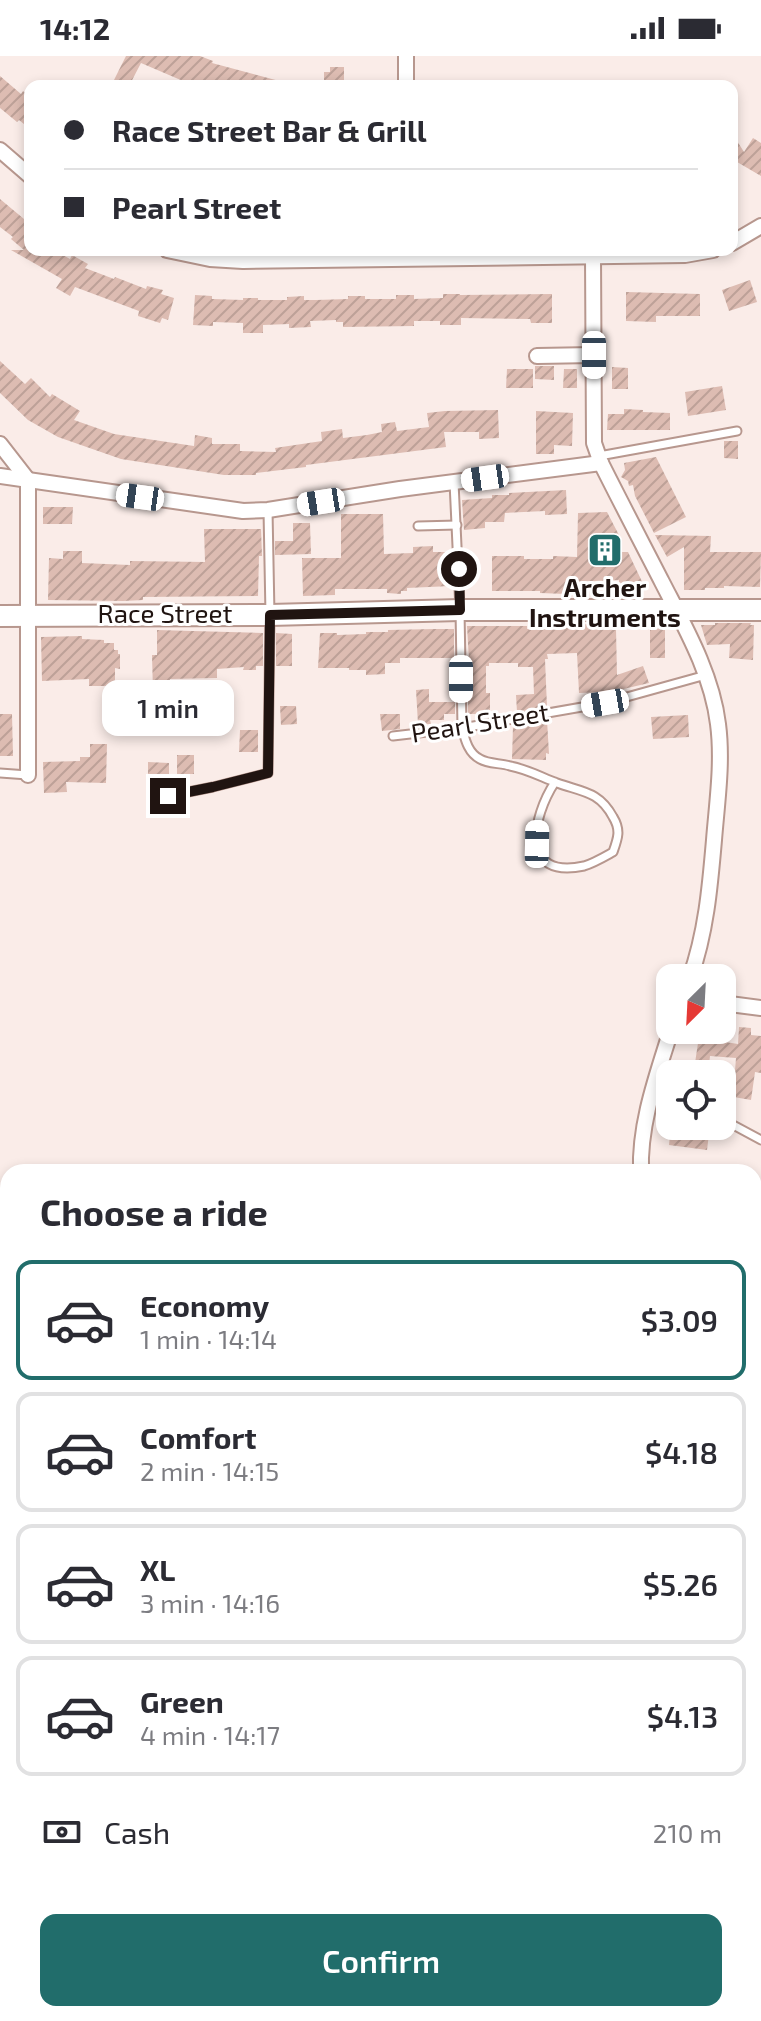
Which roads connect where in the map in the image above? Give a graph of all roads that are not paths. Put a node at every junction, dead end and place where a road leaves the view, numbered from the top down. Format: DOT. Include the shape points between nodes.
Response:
graph roads {
  1 [pos="406,56"];
  2 [pos="406,80"];
  3 [pos="0,150"];
  4 [pos="24,171"];
  5 [pos="761,226"];
  6 [pos="738,239"];
  7 [pos="196,256"];
  8 [pos="362,256"];
  9 [pos="593,256"];
  10 [pos="594,355"];
  11 [pos="537,356"];
  12 [pos="737,431"];
  13 [pos="0,444"];
  14 [pos="600,460"];
  15 [pos="0,476"];
  16 [pos="28,480"];
  17 [pos="454,482"];
  18 [pos="268,510"];
  19 [pos="457,525"];
  20 [pos="418,526"];
  21 [pos="460,610"];
  22 [pos="676,610"];
  23 [pos="761,610"];
  24 [pos="29,615"];
  25 [pos="270,615"];
  26 [pos="0,616"];
  27 [pos="706,675"];
  28 [pos="462,728"];
  29 [pos="393,736"];
  30 [pos="0,773"];
  31 [pos="28,775"];
  32 [pos="555,782"];
  33 [pos="168,796"];
  34 [pos="694,964"];
  35 [pos="736,1005"];
  36 [pos="761,1008"];
  37 [pos="656,1082"];
  38 [pos="736,1127"];
  39 [pos="761,1140"];
  40 [pos="641,1164"];
  1 -- 2 [label="street"];
  3 -- 4 [label="street"];
  5 -- 6 [label="street"];
  7 -- 8 [label="street" via="243,261"];
  9 -- 10 [label="street"];
  10 -- 11 [label="street"];
  10 -- 14 [label="street" via="594,443"];
  12 -- 14 [label="lane"];
  13 -- 16 [label="street"];
  14 -- 17 [label="street"];
  14 -- 22 [label="street"];
  15 -- 16 [label="street"];
  16 -- 18 [label="street" via="224,509"];
  16 -- 24 [label="street"];
  17 -- 18 [label="street"];
  17 -- 19 [label="lane"];
  18 -- 25 [label="lane"];
  19 -- 20 [label="lane"];
  19 -- 21 [label="lane"];
  21 -- 22 [label="main road, Race Street"];
  21 -- 25 [label="main road, Race Street"];
  21 -- 28 [label="lane"];
  22 -- 23 [label="main road, Race Street"];
  22 -- 27 [label="street"];
  24 -- 25 [label="main road, Race Street"];
  24 -- 26 [label="main road, Race Street"];
  24 -- 31 [label="street"];
  25 -- 33 [label="lane" via="268,773"];
  27 -- 28 [label="lane, Pearl Street" via="605,703"];
  27 -- 34 [label="street" via="719,725 720,755 710,892"];
  28 -- 29 [label="lane, Pearl Street"];
  28 -- 32 [label="lane" via="471,753 481,760"];
  30 -- 31 [label="lane"];
  32 -- 32 [label="lane" via="606,804 619,835 613,852 588,865 566,868 541,859 537,825"];
  35 -- 36 [label="street"];
  37 -- 40 [label="street"];
  38 -- 39 [label="lane"];
}
